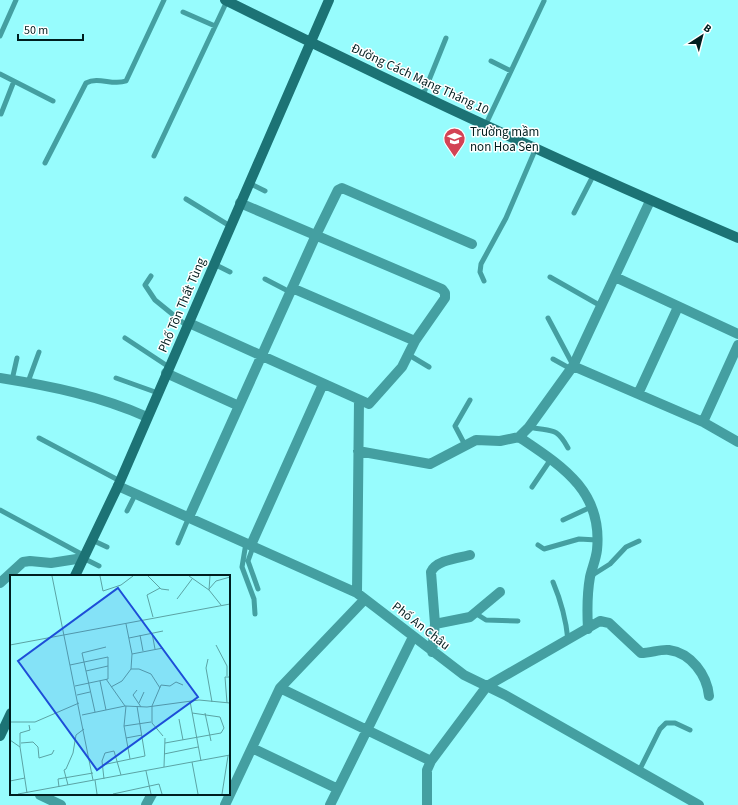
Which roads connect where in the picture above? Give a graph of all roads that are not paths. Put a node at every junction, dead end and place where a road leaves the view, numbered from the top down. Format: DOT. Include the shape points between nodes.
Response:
graph roads {
  1 [pos="16,0"];
  2 [pos="164,0"];
  3 [pos="329,0"];
  4 [pos="226,1"];
  5 [pos="544,1"];
  6 [pos="183,12"];
  7 [pos="215,26"];
  8 [pos="0,36"];
  9 [pos="446,38"];
  10 [pos="310,42"];
  11 [pos="491,61"];
  12 [pos="511,71"];
  13 [pos="0,74"];
  14 [pos="14,81"];
  15 [pos="423,95"];
  16 [pos="53,101"];
  17 [pos="1,114"];
  18 [pos="486,124"];
  19 [pos="536,148"];
  20 [pos="154,156"];
  21 [pos="46,163"];
  22 [pos="594,174"];
  23 [pos="249,183"];
  24 [pos="265,191"];
  25 [pos="186,199"];
  26 [pos="650,201"];
  27 [pos="240,203"];
  28 [pos="574,213"];
  29 [pos="230,226"];
  30 [pos="316,235"];
  31 [pos="738,238"];
  32 [pos="472,244"];
  33 [pos="214,264"];
  34 [pos="230,272"];
  35 [pos="151,276"];
  36 [pos="550,277"];
  37 [pos="615,277"];
  38 [pos="265,279"];
  39 [pos="484,281"];
  40 [pos="291,290"];
  41 [pos="601,306"];
  42 [pos="678,307"];
  43 [pos="548,318"];
  44 [pos="188,324"];
  45 [pos="738,334"];
  46 [pos="125,338"];
  47 [pos="415,341"];
  48 [pos="738,345"];
  49 [pos="39,352"];
  50 [pos="409,355"];
  51 [pos="261,356"];
  52 [pos="18,358"];
  53 [pos="553,358"];
  54 [pos="429,367"];
  55 [pos="572,367"];
  56 [pos="168,370"];
  57 [pos="0,378"];
  58 [pos="116,378"];
  59 [pos="12,380"];
  60 [pos="28,382"];
  61 [pos="324,384"];
  62 [pos="158,393"];
  63 [pos="638,394"];
  64 [pos="359,400"];
  65 [pos="470,400"];
  66 [pos="239,406"];
  67 [pos="148,417"];
  68 [pos="703,422"];
  69 [pos="529,427"];
  70 [pos="519,437"];
  71 [pos="39,438"];
  72 [pos="738,442"];
  73 [pos="465,445"];
  74 [pos="568,448"];
  75 [pos="358,451"];
  76 [pos="551,459"];
  77 [pos="119,483"];
  78 [pos="532,487"];
  79 [pos="136,494"];
  80 [pos="592,507"];
  81 [pos="0,510"];
  82 [pos="127,511"];
  83 [pos="189,517"];
  84 [pos="563,520"];
  85 [pos="92,540"];
  86 [pos="597,540"];
  87 [pos="638,540"];
  88 [pos="178,543"];
  89 [pos="250,545"];
  90 [pos="538,545"];
  91 [pos="107,548"];
  92 [pos="470,555"];
  93 [pos="84,557"];
  94 [pos="99,566"];
  95 [pos="75,575"];
  96 [pos="590,577"];
  97 [pos="553,582"];
  98 [pos="0,583"];
  99 [pos="258,589"];
  100 [pos="500,592"];
  101 [pos="361,596"];
  102 [pos="475,613"];
  103 [pos="255,614"];
  104 [pos="518,621"];
  105 [pos="436,624"];
  106 [pos="588,629"];
  107 [pos="413,637"];
  108 [pos="568,640"];
  109 [pos="432,652"];
  110 [pos="487,686"];
  111 [pos="280,688"];
  112 [pos="709,696"];
  113 [pos="10,715"];
  114 [pos="367,730"];
  115 [pos="690,730"];
  116 [pos="0,736"];
  117 [pos="252,748"];
  118 [pos="431,760"];
  119 [pos="639,771"];
  120 [pos="338,789"];
  121 [pos="230,794"];
  122 [pos="41,795"];
  123 [pos="151,795"];
  124 [pos="230,795"];
  125 [pos="684,801"];
  126 [pos="36,805"];
  127 [pos="61,805"];
  128 [pos="146,805"];
  129 [pos="225,805"];
  130 [pos="330,805"];
  131 [pos="427,805"];
  132 [pos="699,805"];
  1 -- 8 [label="lane"];
  2 -- 21 [label="lane" via="126,81 120,83 92,80 86,83"];
  3 -- 10 [label="street, Phố Tôn Thất Tùng"];
  4 -- 7 [label="lane"];
  4 -- 10 [label="street, Đường Cách Mạng Tháng 10"];
  5 -- 12 [label="lane"];
  6 -- 7 [label="lane"];
  7 -- 20 [label="lane"];
  9 -- 15 [label="lane"];
  10 -- 15 [label="street, Đường Cách Mạng Tháng 10"];
  10 -- 23 [label="street, Phố Tôn Thất Tùng"];
  11 -- 12 [label="lane"];
  12 -- 18 [label="lane"];
  13 -- 14 [label="lane"];
  14 -- 16 [label="lane"];
  14 -- 17 [label="lane"];
  15 -- 18 [label="street, Đường Cách Mạng Tháng 10"];
  18 -- 19 [label="street, Đường Cách Mạng Tháng 10"];
  19 -- 22 [label="street, Đường Cách Mạng Tháng 10"];
  19 -- 39 [label="lane" via="506,218 481,264 480,272"];
  22 -- 26 [label="street, Đường Cách Mạng Tháng 10"];
  22 -- 28 [label="lane"];
  23 -- 24 [label="lane"];
  23 -- 27 [label="street, Phố Tôn Thất Tùng"];
  25 -- 29 [label="lane"];
  26 -- 31 [label="street, Đường Cách Mạng Tháng 10"];
  26 -- 37 [label="street"];
  27 -- 29 [label="street, Phố Tôn Thất Tùng"];
  27 -- 30 [label="street"];
  29 -- 33 [label="street, Phố Tôn Thất Tùng"];
  30 -- 32 [label="street" via="335,193 342,188"];
  30 -- 40 [label="street"];
  30 -- 47 [label="street" via="444,291 446,298"];
  33 -- 34 [label="lane"];
  33 -- 44 [label="street, Phố Tôn Thất Tùng"];
  35 -- 44 [label="lane" via="145,285 155,300"];
  36 -- 41 [label="lane"];
  37 -- 41 [label="street"];
  37 -- 42 [label="street"];
  38 -- 40 [label="lane"];
  40 -- 47 [label="street"];
  40 -- 51 [label="street"];
  41 -- 55 [label="street"];
  42 -- 45 [label="street"];
  42 -- 63 [label="street"];
  43 -- 55 [label="lane"];
  44 -- 51 [label="street"];
  44 -- 56 [label="street, Phố Tôn Thất Tùng"];
  46 -- 56 [label="lane"];
  47 -- 50 [label="street"];
  48 -- 68 [label="street"];
  49 -- 60 [label="lane"];
  50 -- 54 [label="lane"];
  50 -- 64 [label="street" via="369,404"];
  51 -- 61 [label="street"];
  51 -- 66 [label="street"];
  52 -- 59 [label="lane"];
  53 -- 55 [label="lane"];
  55 -- 63 [label="street"];
  55 -- 69 [label="street"];
  56 -- 62 [label="street, Phố Tôn Thất Tùng"];
  56 -- 66 [label="street"];
  57 -- 59 [label="street"];
  58 -- 62 [label="lane"];
  59 -- 60 [label="street"];
  60 -- 67 [label="street" via="106,400"];
  61 -- 64 [label="street"];
  61 -- 89 [label="street"];
  62 -- 67 [label="street, Phố Tôn Thất Tùng"];
  63 -- 68 [label="street"];
  64 -- 75 [label="street"];
  65 -- 73 [label="lane" via="455,426"];
  66 -- 83 [label="street"];
  67 -- 77 [label="street, Phố Tôn Thất Tùng"];
  68 -- 72 [label="street"];
  69 -- 70 [label="street"];
  69 -- 74 [label="lane" via="557,432"];
  70 -- 73 [label="street" via="500,441 476,440"];
  70 -- 76 [label="street"];
  71 -- 77 [label="lane"];
  73 -- 75 [label="street" via="430,464"];
  75 -- 101 [label="street"];
  76 -- 78 [label="lane"];
  76 -- 80 [label="street" via="580,484"];
  77 -- 79 [label="street, Phố An Châu"];
  77 -- 85 [label="street, Phố Tôn Thất Tùng"];
  79 -- 82 [label="lane"];
  79 -- 83 [label="street, Phố An Châu"];
  80 -- 84 [label="lane"];
  80 -- 86 [label="street" via="598,530"];
  81 -- 93 [label="lane"];
  83 -- 88 [label="lane"];
  83 -- 89 [label="street, Phố An Châu"];
  85 -- 91 [label="lane"];
  85 -- 93 [label="street, Phố Tôn Thất Tùng"];
  86 -- 90 [label="lane" via="579,539 544,550"];
  86 -- 96 [label="street" via="597,551"];
  87 -- 96 [label="lane"];
  89 -- 99 [label="lane" via="248,561"];
  89 -- 101 [label="street, Phố An Châu"];
  89 -- 103 [label="lane" via="242,567 254,599"];
  92 -- 105 [label="street" via="440,563 433,568"];
  93 -- 94 [label="lane"];
  93 -- 95 [label="street, Phố Tôn Thất Tùng"];
  93 -- 98 [label="street" via="51,563 23,562"];
  96 -- 106 [label="street" via="587,600"];
  97 -- 108 [label="lane" via="561,601"];
  100 -- 102 [label="street"];
  101 -- 107 [label="street, Phố An Châu"];
  101 -- 111 [label="street"];
  102 -- 104 [label="lane" via="486,620"];
  102 -- 105 [label="street" via="470,617"];
  105 -- 109 [label="street"];
  106 -- 108 [label="street"];
  106 -- 112 [label="street" via="600,621 605,621 642,654 667,650 686,656 702,675"];
  107 -- 109 [label="street, Phố An Châu"];
  107 -- 114 [label="street"];
  108 -- 110 [label="street"];
  109 -- 110 [label="street, Phố An Châu" via="459,672"];
  110 -- 118 [label="street"];
  110 -- 119 [label="street, Phố An Châu"];
  111 -- 114 [label="street"];
  111 -- 117 [label="street"];
  113 -- 116 [label="street"];
  114 -- 118 [label="street"];
  114 -- 120 [label="street"];
  115 -- 119 [label="lane" via="675,723 666,723 660,729"];
  117 -- 120 [label="street"];
  117 -- 121 [label="street"];
  118 -- 131 [label="street" via="427,770"];
  119 -- 125 [label="street, Phố An Châu"];
  120 -- 130 [label="street"];
  122 -- 126 [label="street"];
  122 -- 127 [label="street"];
  123 -- 128 [label="street"];
  124 -- 129 [label="street"];
  125 -- 132 [label="street, Phố An Châu"];
}
